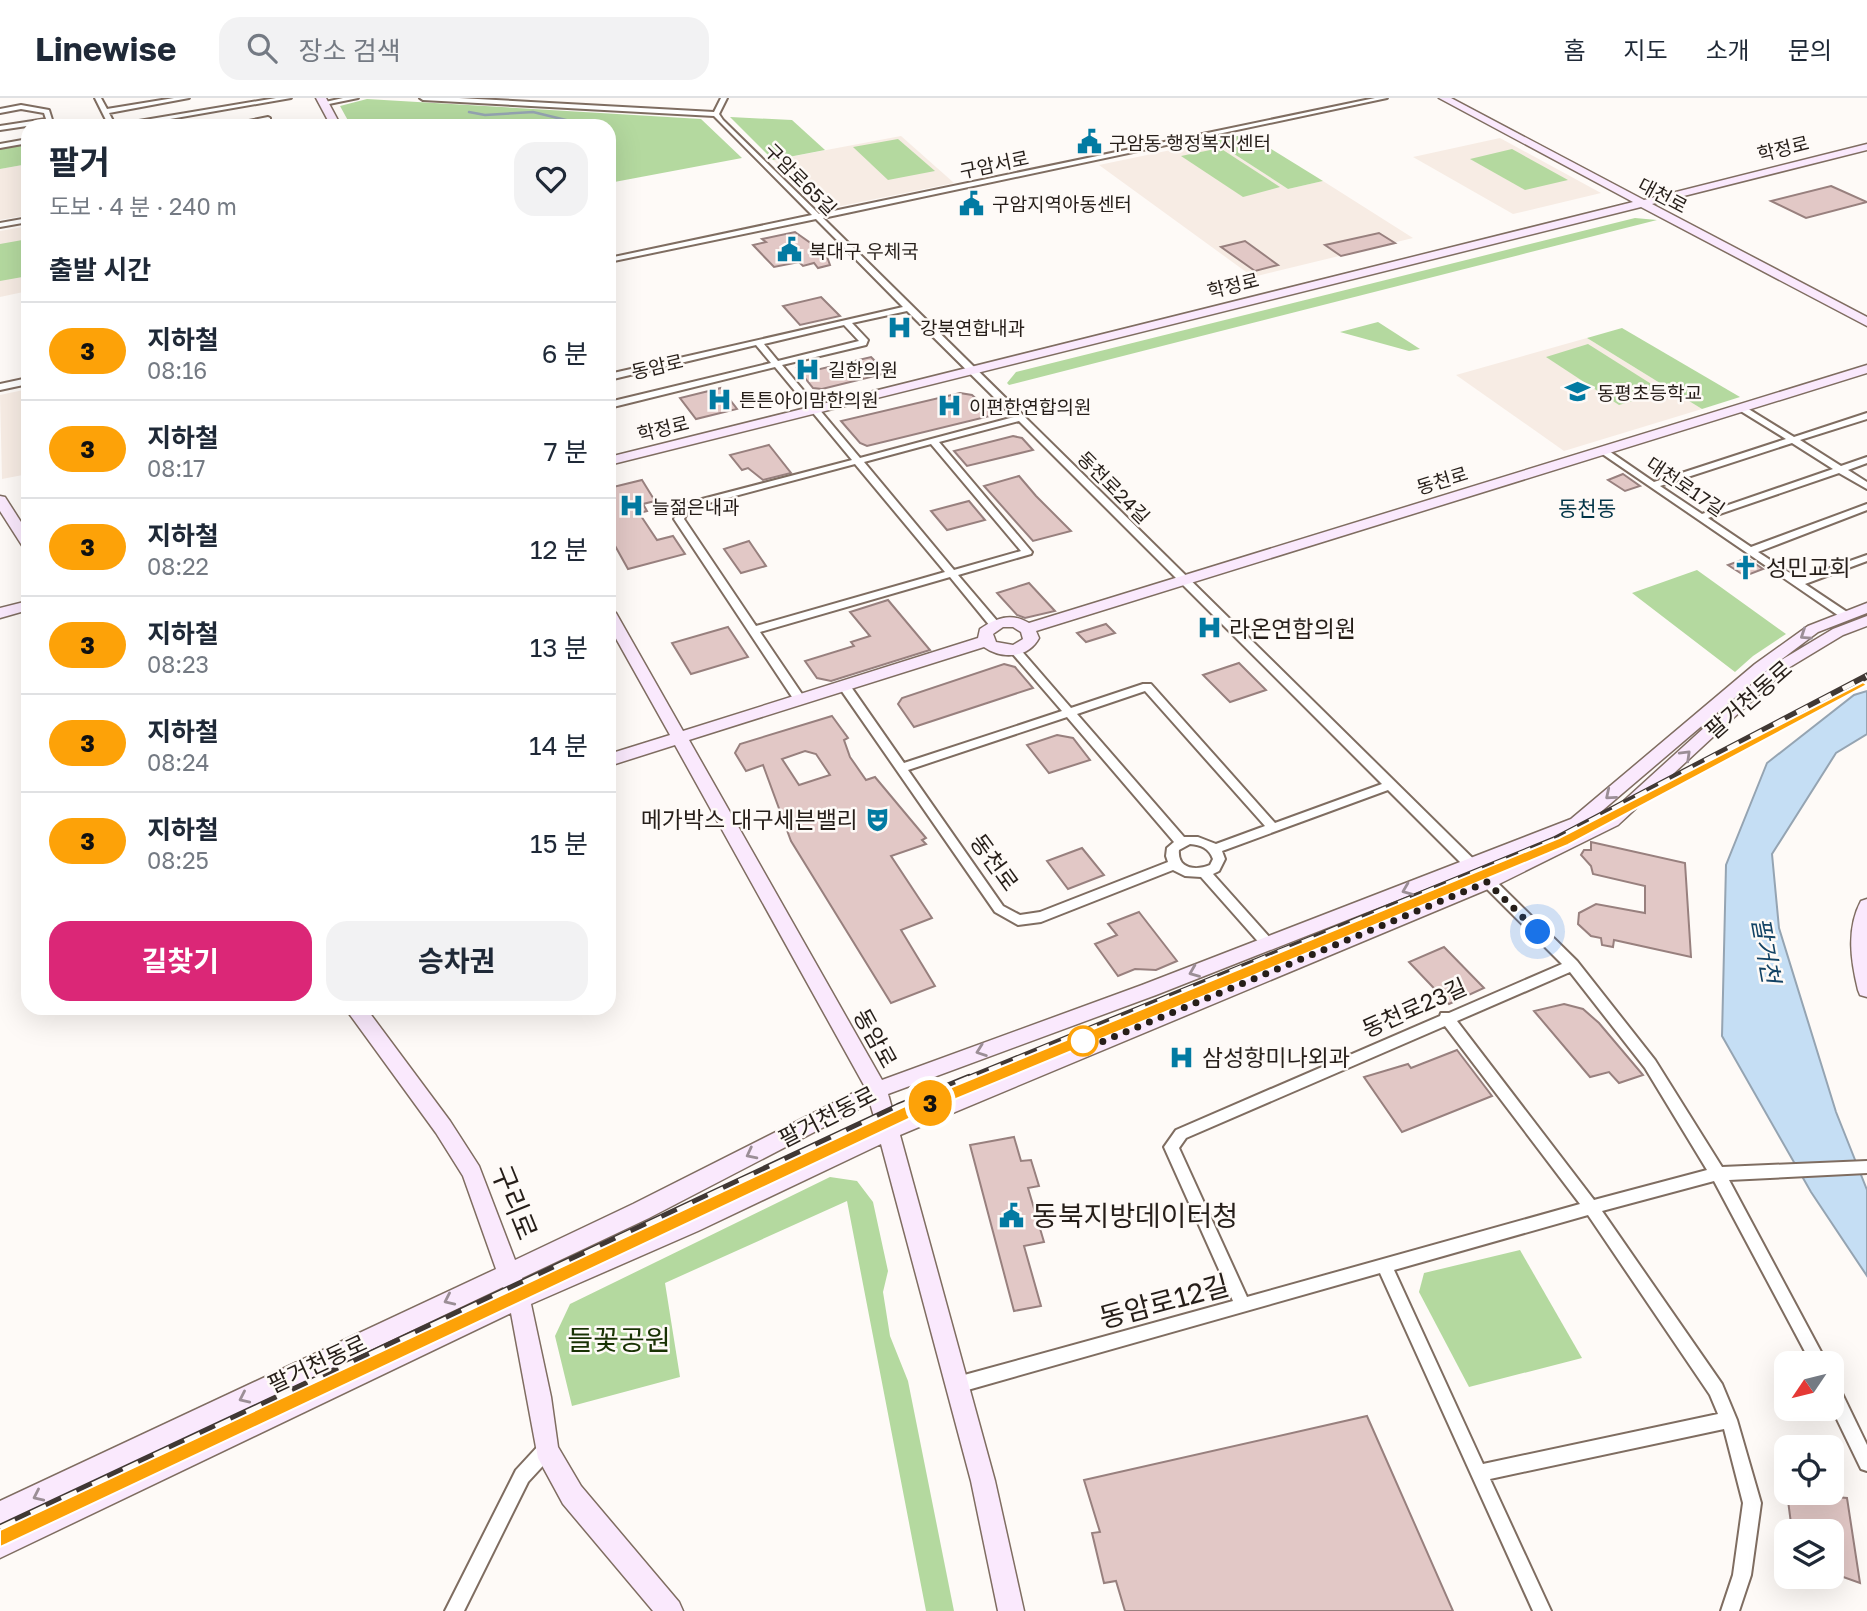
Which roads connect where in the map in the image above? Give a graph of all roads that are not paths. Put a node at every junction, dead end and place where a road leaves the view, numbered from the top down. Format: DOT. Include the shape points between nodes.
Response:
graph roads {
  1 [pos="98,98"];
  2 [pos="186,98"];
  3 [pos="288,98"];
  4 [pos="355,98"];
  5 [pos="423,98"];
  6 [pos="556,98"];
  7 [pos="724,98"];
  8 [pos="1384,98"];
  9 [pos="1444,98"];
  10 [pos="442,99"];
  11 [pos="156,100"];
  12 [pos="259,100"];
  13 [pos="322,101"];
  14 [pos="551,105"];
  15 [pos="0,111"];
  16 [pos="106,111"];
  17 [pos="716,114"];
  18 [pos="49,119"];
  19 [pos="109,119"];
  20 [pos="156,119"];
  21 [pos="267,119"];
  22 [pos="332,119"];
  23 [pos="21,126"];
  24 [pos="0,128"];
  25 [pos="21,142"];
  26 [pos="0,146"];
  27 [pos="1867,147"];
  28 [pos="1643,204"];
  29 [pos="814,216"];
  30 [pos="21,221"];
  31 [pos="0,225"];
  32 [pos="616,258"];
  33 [pos="908,307"];
  34 [pos="846,322"];
  35 [pos="1867,322"];
  36 [pos="758,342"];
  37 [pos="777,365"];
  38 [pos="974,369"];
  39 [pos="1867,369"];
  40 [pos="616,375"];
  41 [pos="21,382"];
  42 [pos="0,387"];
  43 [pos="616,403"];
  44 [pos="815,408"];
  45 [pos="1742,408"];
  46 [pos="1867,416"];
  47 [pos="1021,418"];
  48 [pos="1792,440"];
  49 [pos="933,441"];
  50 [pos="1603,451"];
  51 [pos="616,459"];
  52 [pos="1867,460"];
  53 [pos="859,461"];
  54 [pos="1840,470"];
  55 [pos="1653,485"];
  56 [pos="1867,486"];
  57 [pos="0,500"];
  58 [pos="1867,508"];
  59 [pos="1701,517"];
  60 [pos="21,533"];
  61 [pos="1750,551"];
  62 [pos="1867,558"];
  63 [pos="952,573"];
  64 [pos="1183,580"];
  65 [pos="1798,583"];
  66 [pos="21,608"];
  67 [pos="1867,608"];
  68 [pos="0,613"];
  69 [pos="1846,616"];
  70 [pos="1867,621"];
  71 [pos="994,624"];
  72 [pos="616,625"];
  73 [pos="1027,629"];
  74 [pos="754,630"];
  75 [pos="986,641"];
  76 [pos="1015,650"];
  77 [pos="845,687"];
  78 [pos="800,700"];
  79 [pos="1071,712"];
  80 [pos="679,737"];
  81 [pos="616,758"];
  82 [pos="901,768"];
  83 [pos="1388,786"];
  84 [pos="1273,828"];
  85 [pos="1181,842"];
  86 [pos="1215,849"];
  87 [pos="1175,864"];
  88 [pos="1470,865"];
  89 [pos="1204,873"];
  90 [pos="1487,882"];
  91 [pos="1867,906"];
  92 [pos="1267,943"];
  93 [pos="1572,965"];
  94 [pos="1867,990"];
  95 [pos="360,1015"];
  96 [pos="1446,1017"];
  97 [pos="877,1090"];
  98 [pos="888,1131"];
  99 [pos="1867,1167"];
  100 [pos="1718,1174"];
  101 [pos="1592,1209"];
  102 [pos="1385,1267"];
  103 [pos="511,1271"];
  104 [pos="519,1300"];
  105 [pos="1243,1306"];
  106 [pos="1813,1351"];
  107 [pos="957,1385"];
  108 [pos="1844,1416"];
  109 [pos="1729,1420"];
  110 [pos="546,1450"];
  111 [pos="1867,1463"];
  112 [pos="1479,1473"];
  113 [pos="0,1514"];
  114 [pos="0,1546"];
  115 [pos="454,1611"];
  116 [pos="670,1611"];
  117 [pos="1011,1611"];
  118 [pos="1542,1611"];
  119 [pos="1730,1611"];
  1 -- 16 [label="street"];
  2 -- 11 [label="street"];
  3 -- 12 [label="street"];
  4 -- 13 [label="street"];
  5 -- 10 [label="street"];
  6 -- 14 [label="street"];
  7 -- 17 [label="street"];
  8 -- 29 [label="street, 구암서로"];
  9 -- 28 [label="main road, 대천로"];
  10 -- 14 [label="street"];
  11 -- 16 [label="street"];
  12 -- 20 [label="street"];
  12 -- 21 [label="street"];
  13 -- 22 [label="main road"];
  14 -- 17 [label="street"];
  15 -- 18 [label="street" via="21,107 47,111"];
  16 -- 19 [label="street"];
  17 -- 29 [label="street, 구암로65길"];
  23 -- 24 [label="street"];
  25 -- 26 [label="street"];
  27 -- 28 [label="main road, 학정로"];
  28 -- 35 [label="main road, 대천로"];
  28 -- 38 [label="main road, 학정로"];
  29 -- 32 [label="street, 구암서로"];
  29 -- 33 [label="street, 구암로65길"];
  30 -- 31 [label="street"];
  33 -- 34 [label="street"];
  33 -- 38 [label="street, 구암로65길"];
  34 -- 36 [label="street"];
  34 -- 37 [label="street" via="863,343"];
  36 -- 37 [label="street"];
  36 -- 40 [label="street, 동암로"];
  37 -- 43 [label="street"];
  37 -- 44 [label="street"];
  38 -- 44 [label="main road, 학정로"];
  38 -- 47 [label="street, 동천로24길"];
  39 -- 45 [label="main road, 동천로"];
  41 -- 42 [label="street"];
  44 -- 51 [label="main road, 학정로"];
  44 -- 53 [label="street"];
  45 -- 48 [label="street"];
  45 -- 50 [label="main road, 동천로"];
  46 -- 48 [label="street"];
  47 -- 49 [label="street"];
  47 -- 64 [label="street, 동천로24길"];
  48 -- 54 [label="street"];
  48 -- 55 [label="street"];
  49 -- 53 [label="street"];
  49 -- 63 [label="street" via="1027,552"];
  50 -- 55 [label="street, 대천로17길"];
  50 -- 64 [label="main road, 동천로"];
  52 -- 54 [label="street"];
  53 -- 63 [label="street"];
  53 -- 74 [label="street" via="686,506 681,512 679,519"];
  54 -- 56 [label="street"];
  54 -- 59 [label="street"];
  55 -- 59 [label="street, 대천로17길"];
  57 -- 60 [label="main road"];
  58 -- 61 [label="street"];
  59 -- 61 [label="street, 대천로17길"];
  61 -- 65 [label="street, 대천로17길"];
  62 -- 65 [label="street"];
  63 -- 71 [label="street"];
  63 -- 74 [label="street"];
  64 -- 73 [label="main road, 동천로"];
  64 -- 83 [label="street"];
  65 -- 69 [label="street, 대천로17길"];
  66 -- 68 [label="main road"];
  67 -- 69 [label="main road, 팔거천동로"];
  69 -- 88 [label="main road, 팔거천동로, one-way" via="1813,629 1760,667 1577,823"];
  90 -- 70 [label="main road, 팔거천동로, one-way" via="1612,821 1780,667 1838,632"];
  71 -- 73 [label="main road" via="1008,621"];
  71 -- 75 [label="main road" via="985,632"];
  72 -- 80 [label="main road, 동암로"];
  73 -- 76 [label="main road" via="1029,642"];
  74 -- 78 [label="street"];
  75 -- 76 [label="main road" via="996,649"];
  75 -- 77 [label="main road"];
  76 -- 79 [label="street"];
  77 -- 78 [label="main road"];
  77 -- 82 [label="street, 동천로"];
  78 -- 80 [label="main road"];
  79 -- 82 [label="street"];
  79 -- 84 [label="street" via="1147,687"];
  79 -- 85 [label="street"];
  80 -- 81 [label="main road"];
  80 -- 97 [label="main road, 동암로"];
  82 -- 87 [label="street, 동천로" via="999,909 1018,920 1041,917"];
  83 -- 84 [label="street"];
  83 -- 88 [label="street"];
  84 -- 86 [label="street"];
  85 -- 86 [label="street" via="1203,842"];
  85 -- 87 [label="street" via="1172,852"];
  86 -- 89 [label="street" via="1218,864"];
  87 -- 89 [label="street" via="1185,871"];
  88 -- 90 [label="street"];
  88 -- 92 [label="main road, 팔거천동로, one-way"];
  89 -- 92 [label="street"];
  90 -- 93 [label="street"];
  90 -- 98 [label="main road, 팔거천동로"];
  91 -- 94 [label="main road" via="1861,942"];
  92 -- 97 [label="main road, 팔거천동로, one-way"];
  93 -- 96 [label="street, 동천로23길"];
  93 -- 100 [label="street" via="1650,1064"];
  95 -- 103 [label="main road, 구리로" via="472,1172"];
  96 -- 101 [label="street"];
  96 -- 105 [label="street, 동천로23길" via="1181,1134 1171,1147"];
  97 -- 98 [label="main road, 동암로"];
  97 -- 103 [label="main road, 팔거천동로, one-way"];
  98 -- 104 [label="main road, 팔거천동로"];
  98 -- 107 [label="main road, 동암로"];
  99 -- 100 [label="street, 동암로12길"];
  100 -- 101 [label="street, 동암로12길"];
  100 -- 106 [label="street"];
  101 -- 102 [label="street, 동암로12길"];
  101 -- 109 [label="street" via="1716,1390"];
  102 -- 105 [label="street, 동암로12길"];
  102 -- 112 [label="street"];
  103 -- 104 [label="main road, 구리로"];
  103 -- 113 [label="main road, 팔거천동로, one-way"];
  104 -- 110 [label="main road, 구리로"];
  104 -- 114 [label="main road, 팔거천동로"];
  105 -- 107 [label="street, 동암로12길"];
  107 -- 117 [label="main road, 동암로"];
  108 -- 111 [label="street"];
  109 -- 112 [label="street"];
  109 -- 119 [label="street" via="1752,1503 1742,1575"];
  110 -- 115 [label="street" via="522,1476"];
  110 -- 116 [label="main road, 구리로" via="572,1495"];
  112 -- 118 [label="street"];
}
